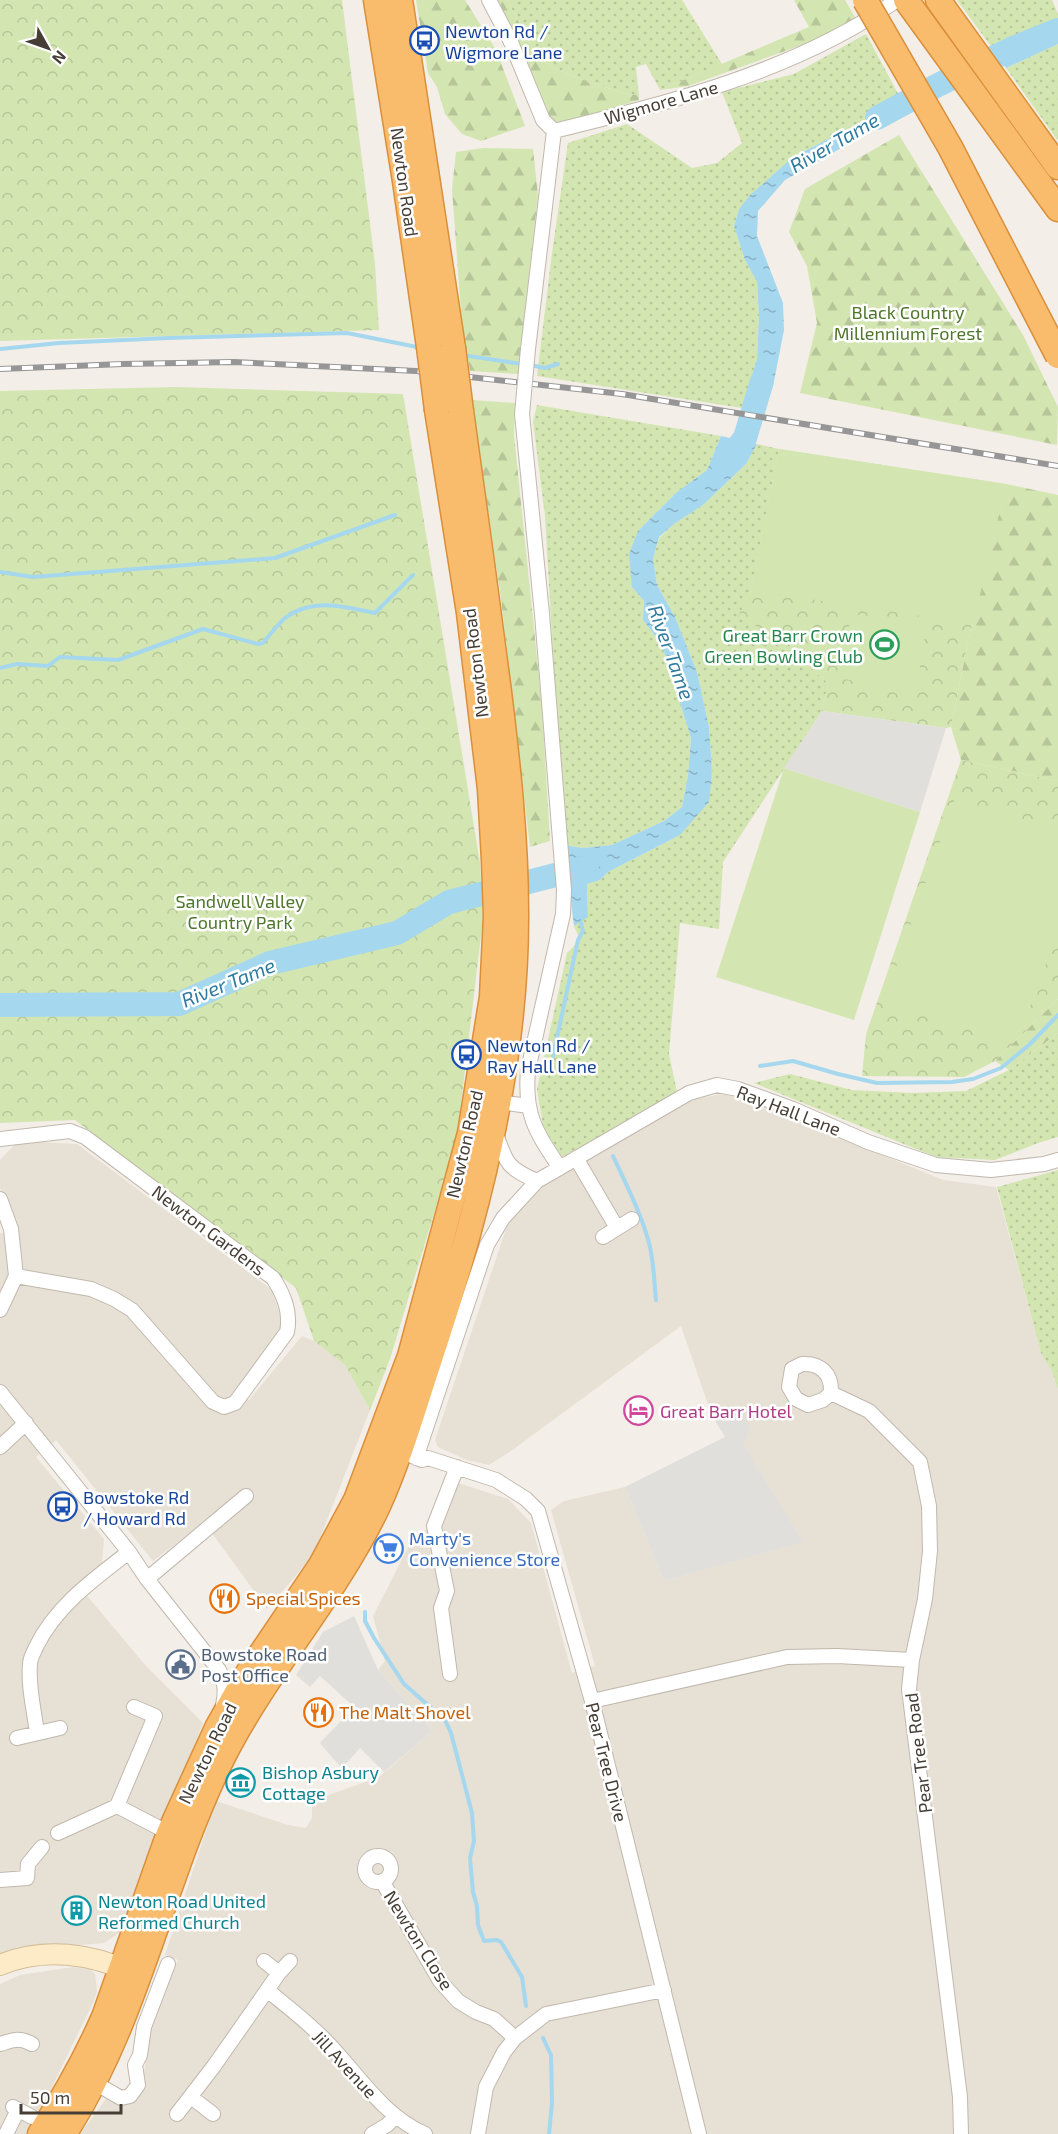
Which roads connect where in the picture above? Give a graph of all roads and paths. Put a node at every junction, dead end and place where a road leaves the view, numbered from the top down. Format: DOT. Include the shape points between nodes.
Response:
graph roads {
  1 [pos="376,0"];
  2 [pos="400,0"];
  3 [pos="489,0"];
  4 [pos="865,0"];
  5 [pos="897,0"];
  6 [pos="906,0"];
  7 [pos="938,0"];
  8 [pos="554,131"];
  9 [pos="1058,166"];
  10 [pos="1058,209"];
  11 [pos="1058,356"];
  12 [pos="449,410"];
  13 [pos="506,915"];
  14 [pos="499,1102"];
  15 [pos="529,1106"];
  16 [pos="495,1129"];
  17 [pos="0,1139"];
  18 [pos="576,1158"];
  19 [pos="1058,1160"];
  20 [pos="560,1168"];
  21 [pos="537,1181"];
  22 [pos="0,1199"];
  23 [pos="632,1219"];
  24 [pos="5,1228"];
  25 [pos="617,1228"];
  26 [pos="603,1237"];
  27 [pos="16,1276"];
  28 [pos="0,1310"];
  29 [pos="0,1392"];
  30 [pos="831,1393"];
  31 [pos="27,1423"];
  32 [pos="0,1447"];
  33 [pos="403,1448"];
  34 [pos="457,1467"];
  35 [pos="246,1496"];
  36 [pos="129,1552"];
  37 [pos="147,1579"];
  38 [pos="912,1660"];
  39 [pos="450,1674"];
  40 [pos="592,1701"];
  41 [pos="134,1707"];
  42 [pos="60,1728"];
  43 [pos="217,1728"];
  44 [pos="37,1733"];
  45 [pos="17,1738"];
  46 [pos="117,1806"];
  47 [pos="58,1833"];
  48 [pos="169,1833"];
  49 [pos="42,1847"];
  50 [pos="0,1880"];
  51 [pos="382,1881"];
  52 [pos="264,1961"];
  53 [pos="290,1961"];
  54 [pos="168,1964"];
  55 [pos="0,1965"];
  56 [pos="130,1971"];
  57 [pos="279,1973"];
  58 [pos="267,1990"];
  59 [pos="664,1990"];
  60 [pos="515,2038"];
  61 [pos="0,2044"];
  62 [pos="32,2044"];
  63 [pos="95,2083"];
  64 [pos="191,2097"];
  65 [pos="177,2114"];
  66 [pos="213,2114"];
  67 [pos="395,2117"];
  68 [pos="36,2125"];
  69 [pos="6,2134"];
  70 [pos="64,2134"];
  71 [pos="372,2134"];
  72 [pos="425,2134"];
  73 [pos="478,2134"];
  74 [pos="699,2134"];
  75 [pos="961,2134"];
  1 -- 12 [label="highway, Newton Road, bridge" via="429,347"];
  2 -- 12 [label="highway, Newton Road, bridge" via="453,348"];
  3 -- 8 [label="street" via="543,120"];
  4 -- 11 [label="highway, bridge" via="950,147"];
  5 -- 8 [label="street, Wigmore Lane" via="841,35 726,84"];
  6 -- 10 [label="highway"];
  7 -- 9 [label="highway"];
  8 -- 15 [label="street, bridge" via="522,414 564,890 563,914 528,1070"];
  12 -- 13 [label="highway, Newton Road" via="488,604 508,764"];
  13 -- 14 [label="highway, Newton Road" via="511,1018"];
  13 -- 33 [label="highway, Newton Road" via="470,1133 410,1356"];
  14 -- 15 [label="street"];
  14 -- 16 [label="highway, Newton Road"];
  15 -- 20 [label="street" via="537,1134"];
  16 -- 21 [label="street" via="505,1160 517,1173"];
  16 -- 33 [label="highway, Newton Road" via="452,1294"];
  17 -- 27 [label="street, Newton Gardens" via="70,1131 91,1141 273,1278 290,1318 287,1332 235,1403 224,1407 213,1402 132,1310 91,1289"];
  18 -- 19 [label="street, Ray Hall Lane" via="689,1093 717,1085 738,1089 868,1142 936,1164 991,1170"];
  18 -- 20 [label="street, Ray Hall Lane"];
  18 -- 25 [label="street"];
  20 -- 21 [label="street, Ray Hall Lane"];
  21 -- 33 [label="street, Newton Road" via="503,1218 487,1245"];
  22 -- 24 [label="street"];
  23 -- 25 [label="street"];
  24 -- 27 [label="street"];
  25 -- 26 [label="street"];
  27 -- 28 [label="street"];
  29 -- 31 [label="street"];
  30 -- 38 [label="street, Pear Tree Road" via="869,1412 920,1462 929,1506 930,1551"];
  31 -- 32 [label="street"];
  31 -- 36 [label="street"];
  33 -- 34 [label="street, Pear Tree Drive"];
  33 -- 43 [label="highway, Newton Road" via="356,1500 321,1564 248,1673"];
  33 -- 56 [label="highway, Newton Road" via="356,1545 234,1735"];
  34 -- 39 [label="street" via="434,1526 447,1591 441,1608"];
  34 -- 40 [label="street, Pear Tree Drive" via="496,1480 538,1511"];
  35 -- 37 [label="street"];
  36 -- 37 [label="street"];
  36 -- 44 [label="street" via="66,1605 41,1636 29,1661"];
  37 -- 43 [label="street" via="225,1682"];
  38 -- 40 [label="street" via="787,1657"];
  38 -- 75 [label="street, Pear Tree Road" via="909,1689 960,2097"];
  40 -- 59 [label="street, Pear Tree Drive"];
  41 -- 46 [label="street" via="155,1716"];
  42 -- 44 [label="street"];
  43 -- 48 [label="highway, Newton Road"];
  44 -- 45 [label="street"];
  46 -- 47 [label="street"];
  46 -- 48 [label="street"];
  48 -- 56 [label="highway, Newton Road"];
  49 -- 50 [label="street" via="28,1864 27,1878"];
  51 -- 60 [label="street, Newton Close" via="440,1982 458,2001 494,2019"];
  52 -- 57 [label="street"];
  53 -- 57 [label="street"];
  54 -- 63 [label="street" via="144,2027 135,2065 136,2090 122,2098"];
  55 -- 56 [label="main road" via="37,1954 63,1954 88,1956"];
  56 -- 63 [label="highway, Newton Road" via="113,2045"];
  56 -- 68 [label="highway, Newton Road" via="55,2111"];
  57 -- 58 [label="street"];
  58 -- 64 [label="street"];
  58 -- 67 [label="street, Jill Avenue" via="328,2043"];
  59 -- 60 [label="street" via="546,2014"];
  59 -- 74 [label="street, Pear Tree Drive"];
  60 -- 73 [label="street" via="486,2087"];
  61 -- 62 [label="street" via="15,2038"];
  63 -- 70 [label="highway, Newton Road"];
  64 -- 65 [label="street"];
  64 -- 66 [label="street"];
  67 -- 71 [label="street"];
  67 -- 72 [label="street, Jill Avenue"];
  68 -- 69 [label="street, Newton Road" via="15,2108"];
}
